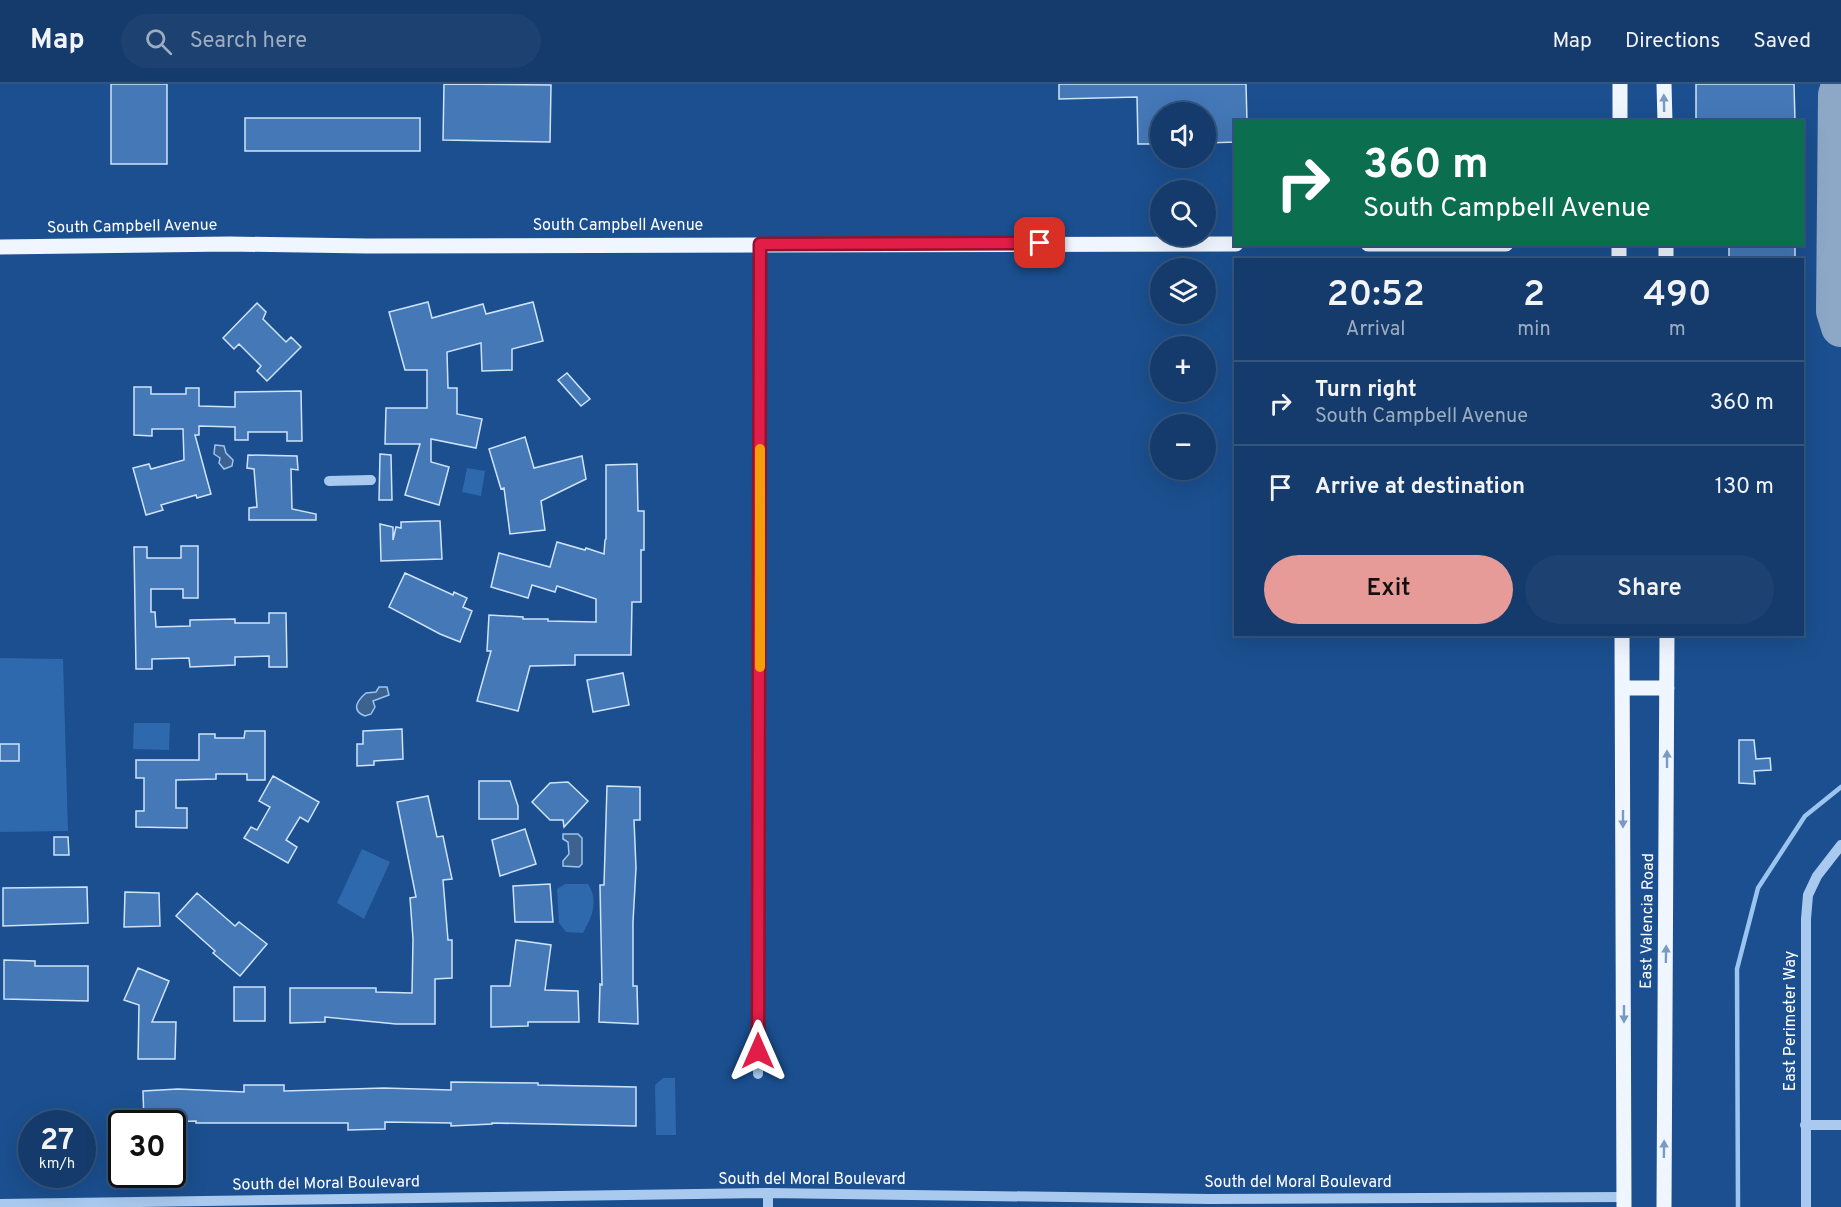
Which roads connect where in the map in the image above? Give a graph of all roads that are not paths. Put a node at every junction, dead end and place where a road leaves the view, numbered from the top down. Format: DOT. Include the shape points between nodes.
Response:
graph roads {
  1 [pos="1620,84"];
  2 [pos="1664,84"];
  3 [pos="1620,120"];
  4 [pos="1665,120"];
  5 [pos="760,244"];
  6 [pos="1234,244"];
  7 [pos="0,247"];
  8 [pos="329,480"];
  9 [pos="371,480"];
  10 [pos="1622,636"];
  11 [pos="1667,636"];
  12 [pos="1623,688"];
  13 [pos="1667,688"];
  14 [pos="1841,845"];
  15 [pos="758,1074"];
  16 [pos="1805,1125"];
  17 [pos="1841,1125"];
  18 [pos="768,1193"];
  19 [pos="453,1202"];
  20 [pos="974,1202"];
  21 [pos="1624,1202"];
  22 [pos="315,1203"];
  23 [pos="1209,1203"];
  24 [pos="0,1204"];
  25 [pos="768,1207"];
  26 [pos="1664,1207"];
  27 [pos="1806,1207"];
  1 -- 3 [label="main road"];
  4 -- 2 [label="main road, one-way"];
  5 -- 6 [label="main road, South Campbell Avenue"];
  5 -- 7 [label="main road, South Campbell Avenue"];
  5 -- 15 [label="street"];
  8 -- 9 [label="street"];
  10 -- 12 [label="main road, East Valencia Road"];
  11 -- 13 [label="main road, East Valencia Road"];
  12 -- 13 [label="main road"];
  12 -- 21 [label="main road, East Valencia Road, one-way"];
  26 -- 13 [label="main road, East Valencia Road, one-way"];
  14 -- 16 [label="street, East Perimeter Way" via="1808,895"];
  16 -- 17 [label="street"];
  16 -- 27 [label="street, East Perimeter Way"];
  18 -- 19 [label="street, South del Moral Boulevard"];
  18 -- 20 [label="street, South del Moral Boulevard"];
  18 -- 25 [label="street"];
  19 -- 22 [label="street, South del Moral Boulevard"];
  20 -- 23 [label="street, South del Moral Boulevard"];
  21 -- 23 [label="street, South del Moral Boulevard"];
  22 -- 24 [label="street, South del Moral Boulevard"];
}
